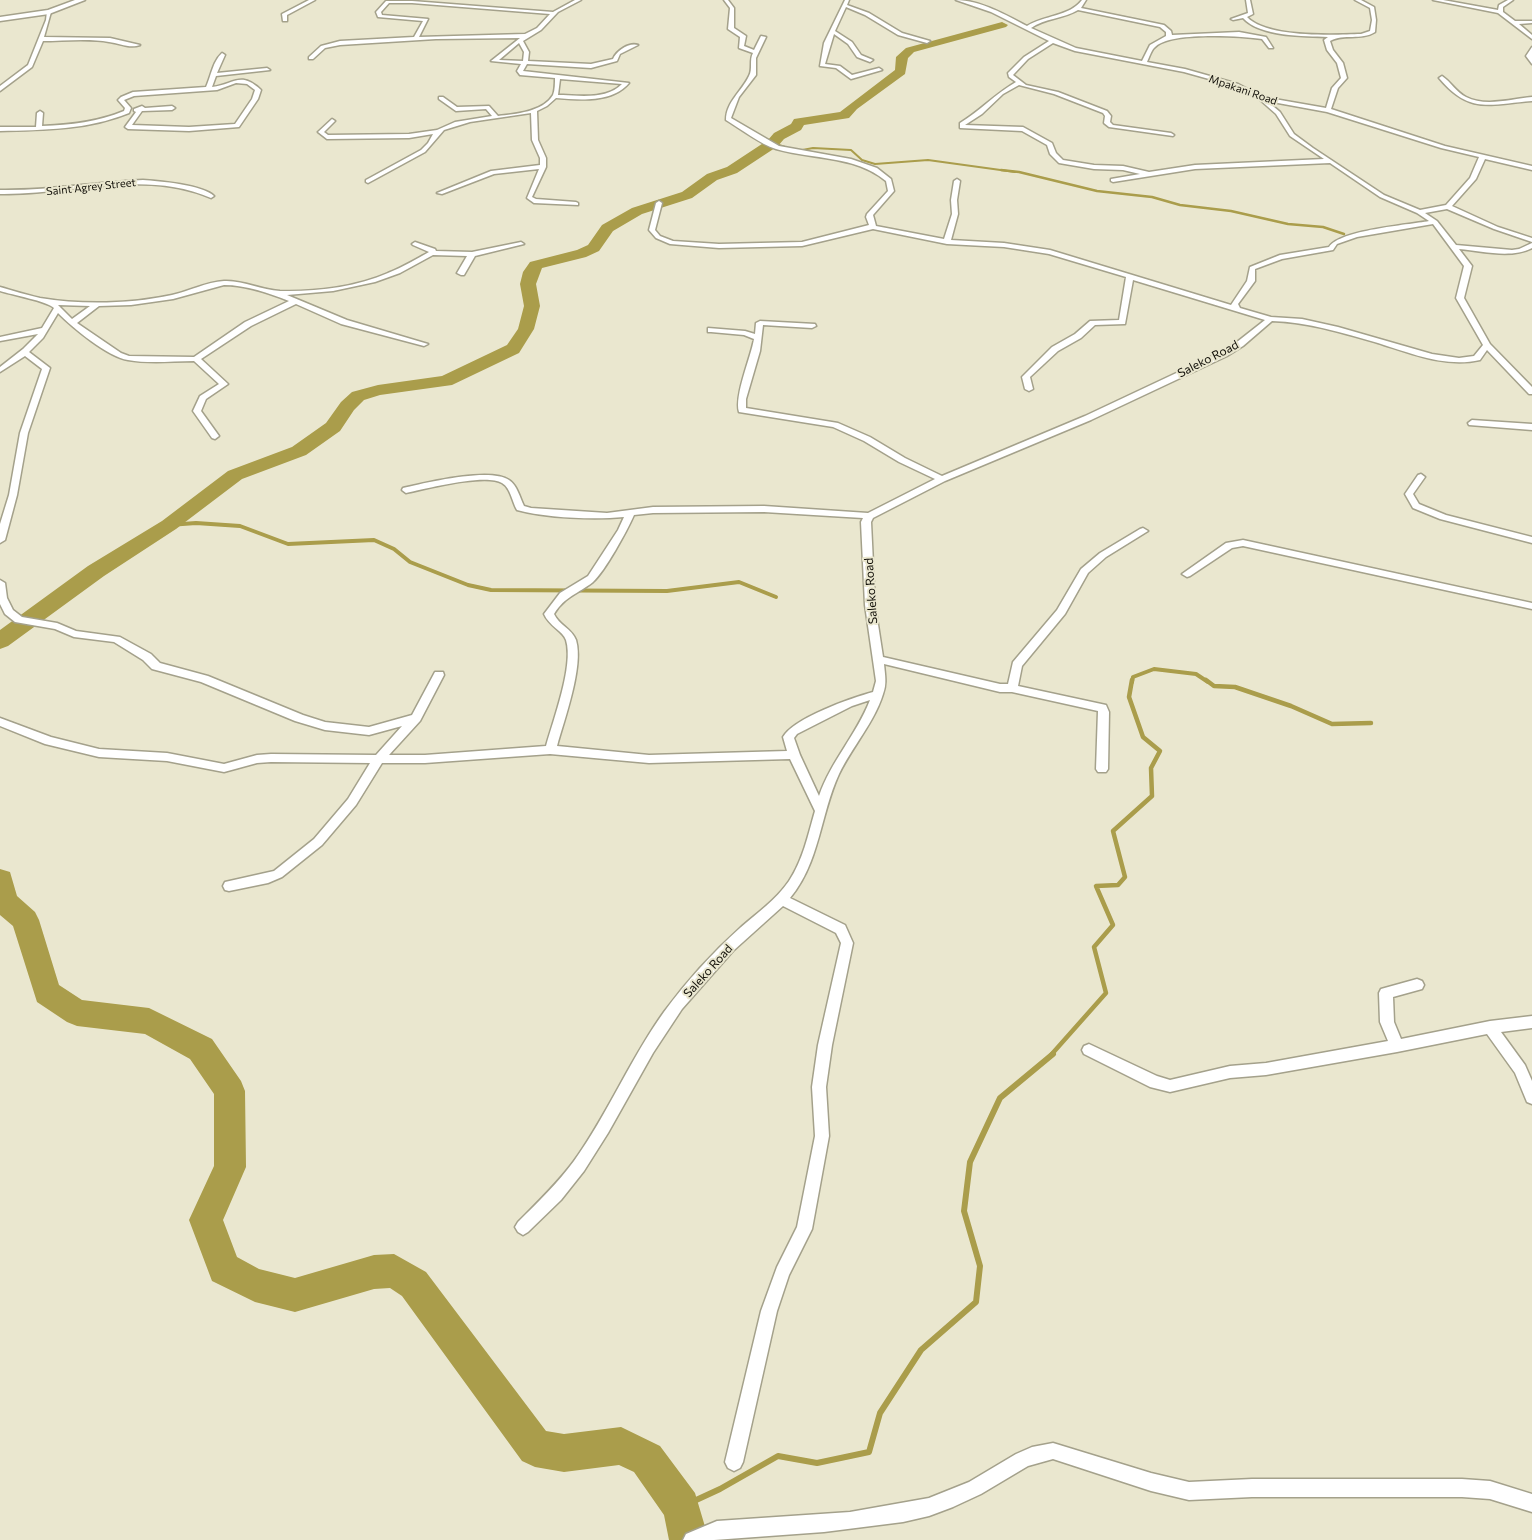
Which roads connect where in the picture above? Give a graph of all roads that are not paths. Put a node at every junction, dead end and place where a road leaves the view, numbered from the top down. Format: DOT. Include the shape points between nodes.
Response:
graph roads {
  1 [pos="82,0"];
  2 [pos="313,0"];
  3 [pos="425,0"];
  4 [pos="579,0"];
  5 [pos="726,0"];
  6 [pos="847,0"];
  7 [pos="958,0"];
  8 [pos="1084,0"];
  9 [pos="1248,0"];
  10 [pos="1358,0"];
  11 [pos="1436,0"];
  12 [pos="1511,0"];
  13 [pos="438,4"];
  14 [pos="844,5"];
  15 [pos="1076,8"];
  16 [pos="49,12"];
  17 [pos="1500,12"];
  18 [pos="552,13"];
  19 [pos="1245,17"];
  20 [pos="0,19"];
  21 [pos="1233,19"];
  22 [pos="285,20"];
  23 [pos="1532,22"];
  24 [pos="1513,24"];
  25 [pos="1028,28"];
  26 [pos="832,31"];
  27 [pos="526,36"];
  28 [pos="1334,36"];
  29 [pos="763,37"];
  30 [pos="1169,37"];
  31 [pos="416,38"];
  32 [pos="1532,38"];
  33 [pos="42,39"];
  34 [pos="520,41"];
  35 [pos="927,41"];
  36 [pos="1053,41"];
  37 [pos="137,45"];
  38 [pos="635,45"];
  39 [pos="1271,47"];
  40 [pos="1532,49"];
  41 [pos="755,52"];
  42 [pos="222,55"];
  43 [pos="311,58"];
  44 [pos="870,60"];
  45 [pos="526,62"];
  46 [pos="1144,62"];
  47 [pos="1532,62"];
  48 [pos="267,70"];
  49 [pos="880,70"];
  50 [pos="214,76"];
  51 [pos="558,77"];
  52 [pos="1442,78"];
  53 [pos="1019,83"];
  54 [pos="0,89"];
  55 [pos="208,89"];
  56 [pos="554,96"];
  57 [pos="441,98"];
  58 [pos="1261,98"];
  59 [pos="1532,99"];
  60 [pos="142,108"];
  61 [pos="172,108"];
  62 [pos="1328,110"];
  63 [pos="534,111"];
  64 [pos="127,112"];
  65 [pos="40,113"];
  66 [pos="495,116"];
  67 [pos="332,121"];
  68 [pos="39,127"];
  69 [pos="0,129"];
  70 [pos="438,132"];
  71 [pos="1171,135"];
  72 [pos="1483,156"];
  73 [pos="1331,161"];
  74 [pos="543,167"];
  75 [pos="1532,168"];
  76 [pos="1152,175"];
  77 [pos="957,180"];
  78 [pos="1113,180"];
  79 [pos="368,181"];
  80 [pos="0,192"];
  81 [pos="440,193"];
  82 [pos="211,196"];
  83 [pos="659,203"];
  84 [pos="576,204"];
  85 [pos="1448,207"];
  86 [pos="1419,212"];
  87 [pos="1435,222"];
  88 [pos="874,227"];
  89 [pos="1532,240"];
  90 [pos="947,242"];
  91 [pos="415,244"];
  92 [pos="521,244"];
  93 [pos="1532,245"];
  94 [pos="1455,247"];
  95 [pos="432,253"];
  96 [pos="472,254"];
  97 [pos="461,273"];
  98 [pos="1130,276"];
  99 [pos="0,289"];
  100 [pos="275,292"];
  101 [pos="50,300"];
  102 [pos="294,302"];
  103 [pos="98,304"];
  104 [pos="57,309"];
  105 [pos="1238,310"];
  106 [pos="1270,320"];
  107 [pos="72,323"];
  108 [pos="812,326"];
  109 [pos="44,330"];
  110 [pos="711,330"];
  111 [pos="757,337"];
  112 [pos="0,339"];
  113 [pos="424,344"];
  114 [pos="1488,345"];
  115 [pos="26,353"];
  116 [pos="196,359"];
  117 [pos="0,370"];
  118 [pos="1030,389"];
  119 [pos="1532,392"];
  120 [pos="1472,423"];
  121 [pos="1532,427"];
  122 [pos="215,436"];
  123 [pos="1421,476"];
  124 [pos="942,480"];
  125 [pos="406,490"];
  126 [pos="630,514"];
  127 [pos="869,516"];
  128 [pos="1143,531"];
  129 [pos="0,540"];
  130 [pos="1532,540"];
  131 [pos="1187,574"];
  132 [pos="0,583"];
  133 [pos="1532,606"];
  134 [pos="878,659"];
  135 [pos="439,675"];
  136 [pos="1012,688"];
  137 [pos="878,694"];
  138 [pos="416,718"];
  139 [pos="0,722"];
  140 [pos="550,750"];
  141 [pos="794,756"];
  142 [pos="379,758"];
  143 [pos="1102,769"];
  144 [pos="820,810"];
  145 [pos="229,886"];
  146 [pos="781,899"];
  147 [pos="1417,985"];
  148 [pos="1532,1022"];
  149 [pos="1490,1027"];
  150 [pos="1397,1046"];
  151 [pos="1089,1050"];
  152 [pos="1532,1097"];
  153 [pos="523,1227"];
  154 [pos="734,1462"];
  155 [pos="1532,1502"];
  156 [pos="692,1540"];
  1 -- 16 [label="street"];
  2 -- 22 [label="street" via="284,15"];
  3 -- 13 [label="street"];
  4 -- 18 [label="street"];
  5 -- 41 [label="street" via="732,8 731,28 743,36 741,47"];
  6 -- 14 [label="street"];
  7 -- 25 [label="street, Mpakani Road" via="993,10"];
  8 -- 15 [label="street"];
  9 -- 19 [label="street" via="1253,12"];
  10 -- 28 [label="street" via="1372,7 1372,32"];
  11 -- 17 [label="street"];
  12 -- 17 [label="street" via="1502,6"];
  13 -- 18 [label="street"];
  13 -- 31 [label="street" via="388,2 378,12 384,17 424,18"];
  14 -- 26 [label="street"];
  14 -- 35 [label="street" via="867,14 900,34"];
  15 -- 25 [label="street"];
  15 -- 30 [label="street" via="1162,26 1169,32"];
  16 -- 20 [label="street"];
  16 -- 33 [label="street"];
  17 -- 24 [label="street"];
  18 -- 27 [label="street" via="539,29"];
  19 -- 21 [label="street"];
  19 -- 28 [label="street" via="1250,22 1278,31"];
  23 -- 24 [label="street"];
  24 -- 32 [label="street"];
  25 -- 36 [label="street, Mpakani Road"];
  26 -- 44 [label="street" via="850,43 859,56"];
  26 -- 49 [label="street" via="822,65 838,67 851,77"];
  27 -- 31 [label="street"];
  27 -- 34 [label="street"];
  28 -- 62 [label="street" via="1327,40 1328,46 1340,62 1344,78 1335,88"];
  29 -- 41 [label="street"];
  30 -- 39 [label="street" via="1249,35 1264,38"];
  30 -- 46 [label="street" via="1152,46"];
  31 -- 43 [label="street" via="328,45"];
  33 -- 37 [label="street" via="110,40"];
  33 -- 54 [label="street" via="30,66"];
  34 -- 45 [label="street" via="526,49"];
  34 -- 45 [label="street" via="494,61"];
  36 -- 46 [label="street, Mpakani Road" via="1090,53"];
  36 -- 53 [label="street" via="1012,71 1011,76"];
  38 -- 45 [label="street" via="618,53 615,60 598,65"];
  40 -- 47 [label="street"];
  41 -- 88 [label="street" via="754,75 736,97 727,117 777,148 852,161 884,174 891,191 870,214"];
  42 -- 50 [label="street"];
  45 -- 51 [label="street" via="520,71 522,74"];
  46 -- 58 [label="street, Mpakani Road" via="1236,85"];
  48 -- 50 [label="street"];
  50 -- 55 [label="street"];
  51 -- 56 [label="street"];
  51 -- 56 [label="street" via="626,83 614,93 592,97"];
  52 -- 59 [label="street" via="1454,92 1472,103"];
  53 -- 71 [label="street" via="1105,112 1111,126"];
  53 -- 76 [label="street" via="1001,93 962,127 1024,130 1050,144 1053,154 1061,162 1123,168"];
  55 -- 60 [label="street" via="231,81 242,81 255,86 258,93 240,124 233,126 191,129 128,127"];
  55 -- 64 [label="street" via="125,96 122,100"];
  56 -- 63 [label="street"];
  57 -- 66 [label="street" via="456,109 487,107"];
  58 -- 62 [label="street, Mpakani Road"];
  58 -- 73 [label="street" via="1278,113 1292,134"];
  60 -- 61 [label="street"];
  60 -- 64 [label="street"];
  62 -- 72 [label="street, Mpakani Road" via="1409,137"];
  63 -- 66 [label="street"];
  63 -- 74 [label="street" via="535,140 543,158"];
  64 -- 68 [label="street" via="94,122"];
  65 -- 68 [label="street"];
  66 -- 70 [label="street" via="458,123"];
  67 -- 70 [label="street" via="321,132 327,137 409,136"];
  68 -- 69 [label="street"];
  70 -- 79 [label="street" via="428,146"];
  72 -- 75 [label="street, Mpakani Road"];
  72 -- 85 [label="street" via="1473,179"];
  73 -- 76 [label="street" via="1194,167"];
  73 -- 86 [label="street" via="1382,196"];
  74 -- 81 [label="street" via="494,172"];
  74 -- 84 [label="street" via="530,199"];
  76 -- 78 [label="street"];
  77 -- 90 [label="street" via="956,214"];
  80 -- 82 [label="street, Saint Agrey Street" via="34,193 128,181 183,186"];
  83 -- 88 [label="street" via="652,230 661,238 689,245 798,245"];
  85 -- 86 [label="street"];
  85 -- 89 [label="street"];
  86 -- 87 [label="street"];
  87 -- 94 [label="street"];
  87 -- 105 [label="street" via="1355,235 1335,243 1331,249 1280,257 1252,268 1251,281 1234,304"];
  88 -- 90 [label="street"];
  90 -- 98 [label="street" via="1033,248"];
  91 -- 95 [label="street" via="433,250"];
  92 -- 96 [label="street"];
  93 -- 94 [label="street" via="1512,252"];
  94 -- 114 [label="street" via="1469,270 1460,298"];
  95 -- 96 [label="street"];
  95 -- 100 [label="street" via="398,271 367,282 336,288"];
  96 -- 97 [label="street"];
  98 -- 105 [label="street"];
  98 -- 118 [label="street" via="1122,322 1092,323 1078,336 1055,349 1026,377"];
  99 -- 101 [label="street"];
  100 -- 102 [label="street"];
  100 -- 103 [label="street" via="225,283 172,297"];
  101 -- 103 [label="street"];
  101 -- 104 [label="street"];
  102 -- 113 [label="street" via="344,322"];
  102 -- 116 [label="street" via="248,324"];
  103 -- 107 [label="street"];
  104 -- 107 [label="street"];
  104 -- 109 [label="street"];
  105 -- 106 [label="street"];
  106 -- 114 [label="street" via="1325,327 1460,361 1477,358"];
  106 -- 124 [label="street, Saleko Road" via="1224,354 1088,418"];
  107 -- 116 [label="street" via="118,355"];
  108 -- 111 [label="street" via="760,323"];
  109 -- 112 [label="street"];
  109 -- 115 [label="street"];
  110 -- 111 [label="street"];
  111 -- 124 [label="street" via="742,410 835,425"];
  114 -- 119 [label="street"];
  115 -- 117 [label="street"];
  115 -- 129 [label="street" via="46,368 24,433 13,495"];
  116 -- 122 [label="street" via="224,384 203,398 197,411"];
  120 -- 121 [label="street"];
  123 -- 130 [label="street" via="1409,494 1416,506 1443,517"];
  124 -- 127 [label="street, Saleko Road"];
  125 -- 126 [label="street" via="489,476 506,481 512,487 520,508 531,511 607,516"];
  126 -- 127 [label="street" via="653,510 764,510"];
  126 -- 140 [label="street" via="591,578 567,591 549,614 572,643 563,706"];
  127 -- 134 [label="street, Saleko Road" via="866,522 870,604"];
  128 -- 136 [label="street" via="1103,555 1084,571 1061,612 1017,665"];
  131 -- 133 [label="street" via="1229,546 1243,543"];
  132 -- 138 [label="street" via="2,598 9,612 19,620 57,626 74,634 116,639 156,666 204,679 299,718 325,726 369,731"];
  134 -- 136 [label="street" via="1000,688"];
  134 -- 137 [label="street, Saleko Road"];
  135 -- 138 [label="street"];
  136 -- 143 [label="street" via="1102,708"];
  137 -- 141 [label="street" via="848,703 793,731 788,741"];
  137 -- 144 [label="street, Saleko Road" via="865,724 834,775"];
  138 -- 142 [label="street"];
  139 -- 142 [label="street" via="85,751 174,758 212,767 224,768 272,758"];
  140 -- 141 [label="street" via="649,759"];
  140 -- 142 [label="street" via="442,759"];
  141 -- 144 [label="street"];
  142 -- 145 [label="street" via="338,821 297,860 268,878"];
  144 -- 146 [label="street, Saleko Road" via="804,863 794,885"];
  146 -- 153 [label="street, Saleko Road" via="697,980 660,1028 576,1169"];
  146 -- 154 [label="street" via="841,929 847,942 825,1045 819,1086 822,1136 804,1229 782,1272 769,1311"];
  147 -- 150 [label="street" via="1386,994 1387,1022"];
  148 -- 149 [label="street"];
  149 -- 150 [label="street"];
  149 -- 152 [label="street" via="1520,1069"];
  150 -- 151 [label="street" via="1266,1069 1230,1072 1170,1086"];
  155 -- 156 [label="street" via="1490,1490 1462,1488 1189,1491 1053,1452 1042,1452 975,1488 931,1506 888,1516 717,1530"];
}
